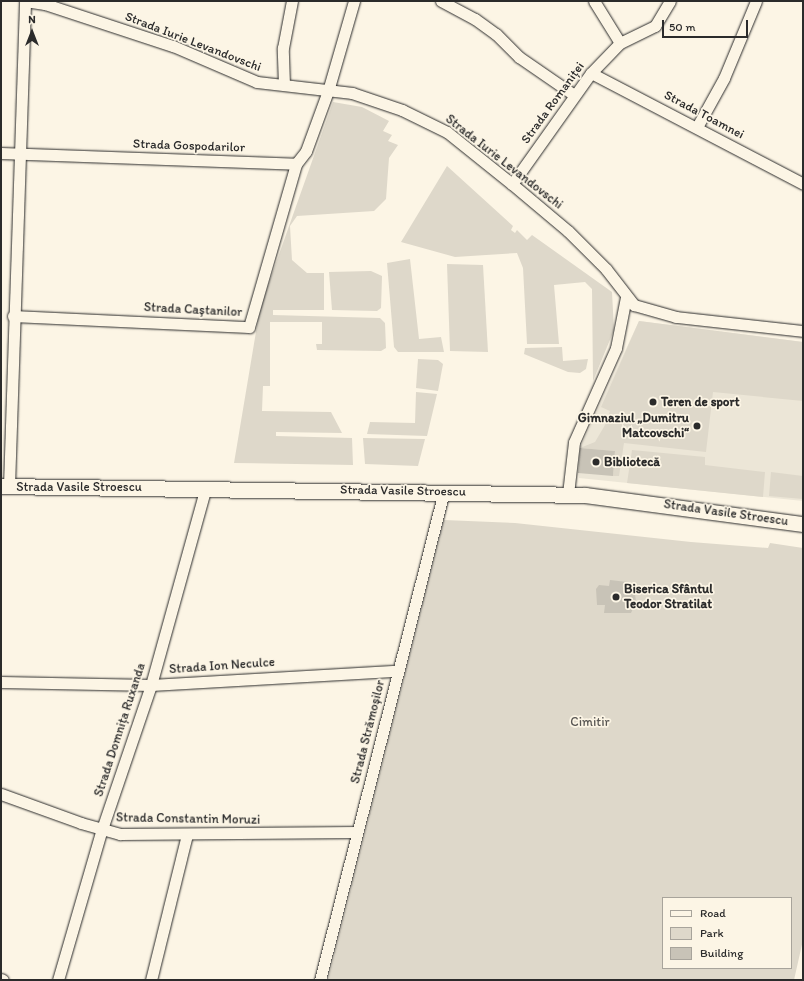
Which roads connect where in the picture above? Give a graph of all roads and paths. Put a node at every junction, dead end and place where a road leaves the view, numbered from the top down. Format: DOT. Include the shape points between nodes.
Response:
graph roads {
  1 [pos="25,1"];
  2 [pos="292,1"];
  3 [pos="354,1"];
  4 [pos="441,1"];
  5 [pos="594,1"];
  6 [pos="670,1"];
  7 [pos="756,1"];
  8 [pos="620,43"];
  9 [pos="591,73"];
  10 [pos="284,85"];
  11 [pos="328,91"];
  12 [pos="574,95"];
  13 [pos="697,127"];
  14 [pos="1,153"];
  15 [pos="22,155"];
  16 [pos="296,164"];
  17 [pos="512,184"];
  18 [pos="803,184"];
  19 [pos="626,297"];
  20 [pos="13,316"];
  21 [pos="803,331"];
  22 [pos="5,486"];
  23 [pos="206,487"];
  24 [pos="444,491"];
  25 [pos="568,494"];
  26 [pos="803,524"];
  27 [pos="397,671"];
  28 [pos="1,682"];
  29 [pos="151,686"];
  30 [pos="1,794"];
  31 [pos="102,829"];
  32 [pos="357,832"];
  33 [pos="187,835"];
  34 [pos="58,980"];
  35 [pos="151,980"];
  36 [pos="320,980"];
  1 -- 10 [label="street, Strada Iurie Levandovschi" via="45,4 173,46 256,82"];
  1 -- 15 [label="street"];
  2 -- 10 [label="street" via="283,48"];
  3 -- 11 [label="street"];
  4 -- 12 [label="street" via="491,30 519,57"];
  5 -- 8 [label="street"];
  6 -- 8 [label="street, Strada Romaniței" via="654,26"];
  7 -- 13 [label="street" via="724,78"];
  8 -- 9 [label="street, Strada Romaniței"];
  9 -- 12 [label="street, Strada Romaniței"];
  9 -- 13 [label="street, Strada Toamnei"];
  10 -- 11 [label="street, Strada Iurie Levandovschi"];
  11 -- 16 [label="street" via="306,151"];
  11 -- 17 [label="street, Strada Iurie Levandovschi" via="352,93 377,100 425,120 447,132"];
  12 -- 17 [label="street, Strada Romaniței"];
  13 -- 18 [label="street, Strada Toamnei"];
  14 -- 15 [label="street, Strada Gospodarilor"];
  15 -- 16 [label="street, Strada Gospodarilor"];
  15 -- 20 [label="street"];
  16 -- 20 [label="street, Strada Caștanilor" via="249,327"];
  17 -- 19 [label="street, Strada Iurie Levandovschi" via="568,231 606,270"];
  19 -- 21 [label="street, Strada Iurie Levandovschi" via="644,309 676,317"];
  19 -- 25 [label="street" via="616,348 574,442"];
  20 -- 22 [label="street" via="15,378"];
  22 -- 23 [label="main road, Strada Vasile Stroescu"];
  23 -- 24 [label="main road, Strada Vasile Stroescu"];
  23 -- 29 [label="street, Strada Domnița Ruxanda"];
  24 -- 25 [label="main road, Strada Vasile Stroescu"];
  24 -- 27 [label="street, Strada Strămoșilor"];
  25 -- 26 [label="main road, Strada Vasile Stroescu"];
  27 -- 29 [label="street, Strada Ion Neculce"];
  27 -- 32 [label="street, Strada Strămoșilor"];
  28 -- 29 [label="street, Strada Ion Neculce"];
  29 -- 31 [label="street, Strada Domnița Ruxanda"];
  30 -- 31 [label="street, Strada Constantin Moruzi"];
  31 -- 33 [label="street, Strada Constantin Moruzi" via="120,834"];
  31 -- 34 [label="street, Strada Domnița Ruxanda"];
  32 -- 33 [label="street, Strada Constantin Moruzi"];
  32 -- 36 [label="street, Strada Strămoșilor"];
  33 -- 35 [label="street"];
}
